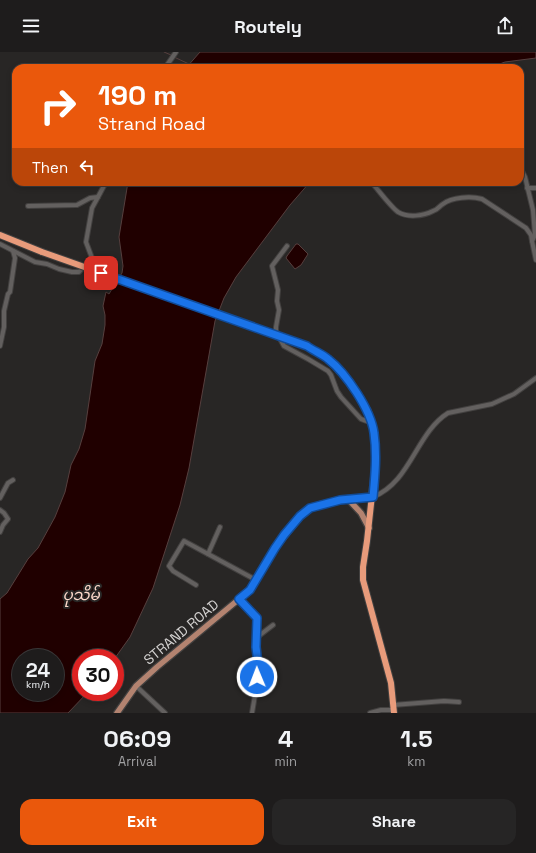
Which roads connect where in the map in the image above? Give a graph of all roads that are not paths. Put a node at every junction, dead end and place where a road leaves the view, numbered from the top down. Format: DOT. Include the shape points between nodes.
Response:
graph roads {
  1 [pos="176,52"];
  2 [pos="167,64"];
  3 [pos="524,175"];
  4 [pos="104,186"];
  5 [pos="375,186"];
  6 [pos="527,188"];
  7 [pos="536,188"];
  8 [pos="98,198"];
  9 [pos="28,206"];
  10 [pos="0,236"];
  11 [pos="532,241"];
  12 [pos="0,244"];
  13 [pos="287,246"];
  14 [pos="13,251"];
  15 [pos="536,260"];
  16 [pos="0,346"];
  17 [pos="536,378"];
  18 [pos="372,423"];
  19 [pos="13,480"];
  20 [pos="373,497"];
  21 [pos="0,498"];
  22 [pos="348,499"];
  23 [pos="0,510"];
  24 [pos="220,527"];
  25 [pos="369,528"];
  26 [pos="0,532"];
  27 [pos="0,538"];
  28 [pos="208,554"];
  29 [pos="256,580"];
  30 [pos="196,585"];
  31 [pos="239,599"];
  32 [pos="273,625"];
  33 [pos="256,638"];
  34 [pos="136,686"];
  35 [pos="459,702"];
  36 [pos="394,709"];
  37 [pos="117,713"];
  38 [pos="164,713"];
  39 [pos="252,713"];
  40 [pos="370,713"];
  1 -- 2 [label="street"];
  3 -- 6 [label="street"];
  4 -- 8 [label="street"];
  5 -- 11 [label="street" via="397,212 409,216 433,212 454,199 482,199 526,228"];
  6 -- 7 [label="street"];
  6 -- 11 [label="street" via="535,221 535,235"];
  8 -- 9 [label="street" via="90,198 77,205"];
  8 -- 14 [label="street" via="92,208 86,242 92,258 79,272 35,262"];
  10 -- 18 [label="highway, bridge" via="307,346 328,359 345,376 368,411"];
  11 -- 15 [label="street"];
  12 -- 14 [label="street"];
  13 -- 18 [label="street" via="272,266 278,290 276,331 284,346 328,371 341,397 362,419"];
  14 -- 16 [label="street" via="15,258"];
  17 -- 20 [label="street" via="514,394 492,404 448,413 441,417 396,481"];
  18 -- 20 [label="highway" via="376,458"];
  19 -- 21 [label="street"];
  20 -- 22 [label="main road, STRAND ROAD"];
  20 -- 25 [label="highway"];
  22 -- 25 [label="main road" via="361,513"];
  22 -- 29 [label="main road, STRAND ROAD" via="310,508 300,516 275,548"];
  23 -- 26 [label="street" via="8,521"];
  24 -- 28 [label="street"];
  25 -- 36 [label="highway" via="363,580 391,683"];
  26 -- 27 [label="street"];
  28 -- 29 [label="street"];
  28 -- 30 [label="street" via="184,541 169,566"];
  29 -- 31 [label="main road, STRAND ROAD" via="250,590"];
  31 -- 33 [label="street" via="257,618"];
  31 -- 34 [label="main road, STRAND ROAD"];
  32 -- 33 [label="street"];
  33 -- 39 [label="street" via="258,664"];
  34 -- 37 [label="main road, STRAND ROAD"];
  34 -- 38 [label="street"];
  35 -- 36 [label="street" via="444,701"];
  36 -- 40 [label="street"];
}
